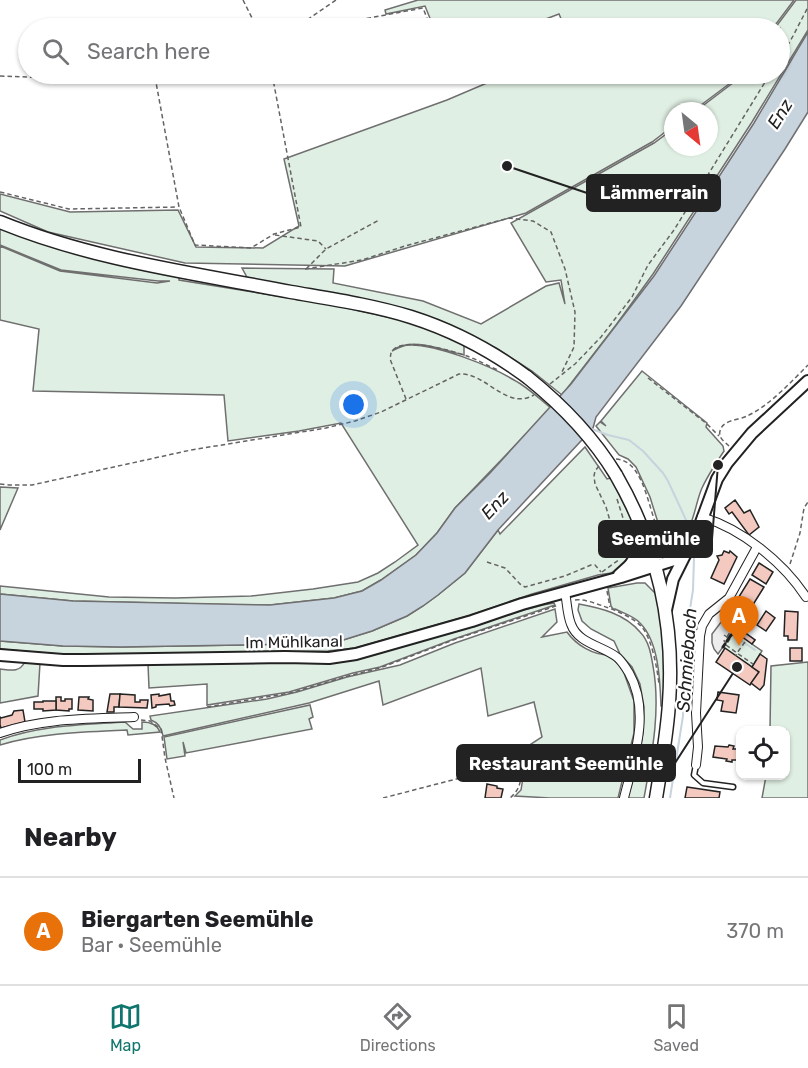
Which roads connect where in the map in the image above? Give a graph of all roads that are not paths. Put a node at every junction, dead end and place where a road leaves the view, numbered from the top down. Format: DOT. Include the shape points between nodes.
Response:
graph roads {
  1 [pos="0,222"];
  2 [pos="808,381"];
  3 [pos="699,526"];
  4 [pos="642,527"];
  5 [pos="757,547"];
  6 [pos="687,553"];
  7 [pos="655,561"];
  8 [pos="630,566"];
  9 [pos="607,578"];
  10 [pos="566,597"];
  11 [pos="807,601"];
  12 [pos="666,611"];
  13 [pos="0,655"];
  14 [pos="134,717"];
  15 [pos="0,734"];
  16 [pos="696,765"];
  17 [pos="733,787"];
  18 [pos="624,798"];
  19 [pos="656,798"];
  1 -- 4 [label="main road, bridge" via="106,256 359,304 413,318 472,343 527,378 576,422 616,475"];
  2 -- 3 [label="street" via="752,433 727,463"];
  3 -- 5 [label="street" via="724,526"];
  3 -- 6 [label="street"];
  3 -- 7 [label="street" via="682,546"];
  4 -- 7 [label="main road"];
  4 -- 8 [label="street" via="640,547"];
  5 -- 11 [label="street" via="798,584"];
  5 -- 16 [label="street" via="729,598 709,614 702,626"];
  6 -- 7 [label="street"];
  6 -- 12 [label="street" via="672,584"];
  7 -- 8 [label="street, Im Mühlkanal"];
  7 -- 9 [label="street, Im Mühlkanal"];
  7 -- 12 [label="main road"];
  8 -- 9 [label="street, Im Mühlkanal"];
  9 -- 10 [label="street, Im Mühlkanal"];
  10 -- 13 [label="street, Im Mühlkanal" via="329,658 63,660"];
  10 -- 18 [label="street" via="576,632 618,658 635,686 640,708 639,732"];
  12 -- 19 [label="main road" via="670,701"];
  14 -- 15 [label="street" via="43,723"];
  16 -- 17 [label="lane" via="694,775 703,783"];
}
